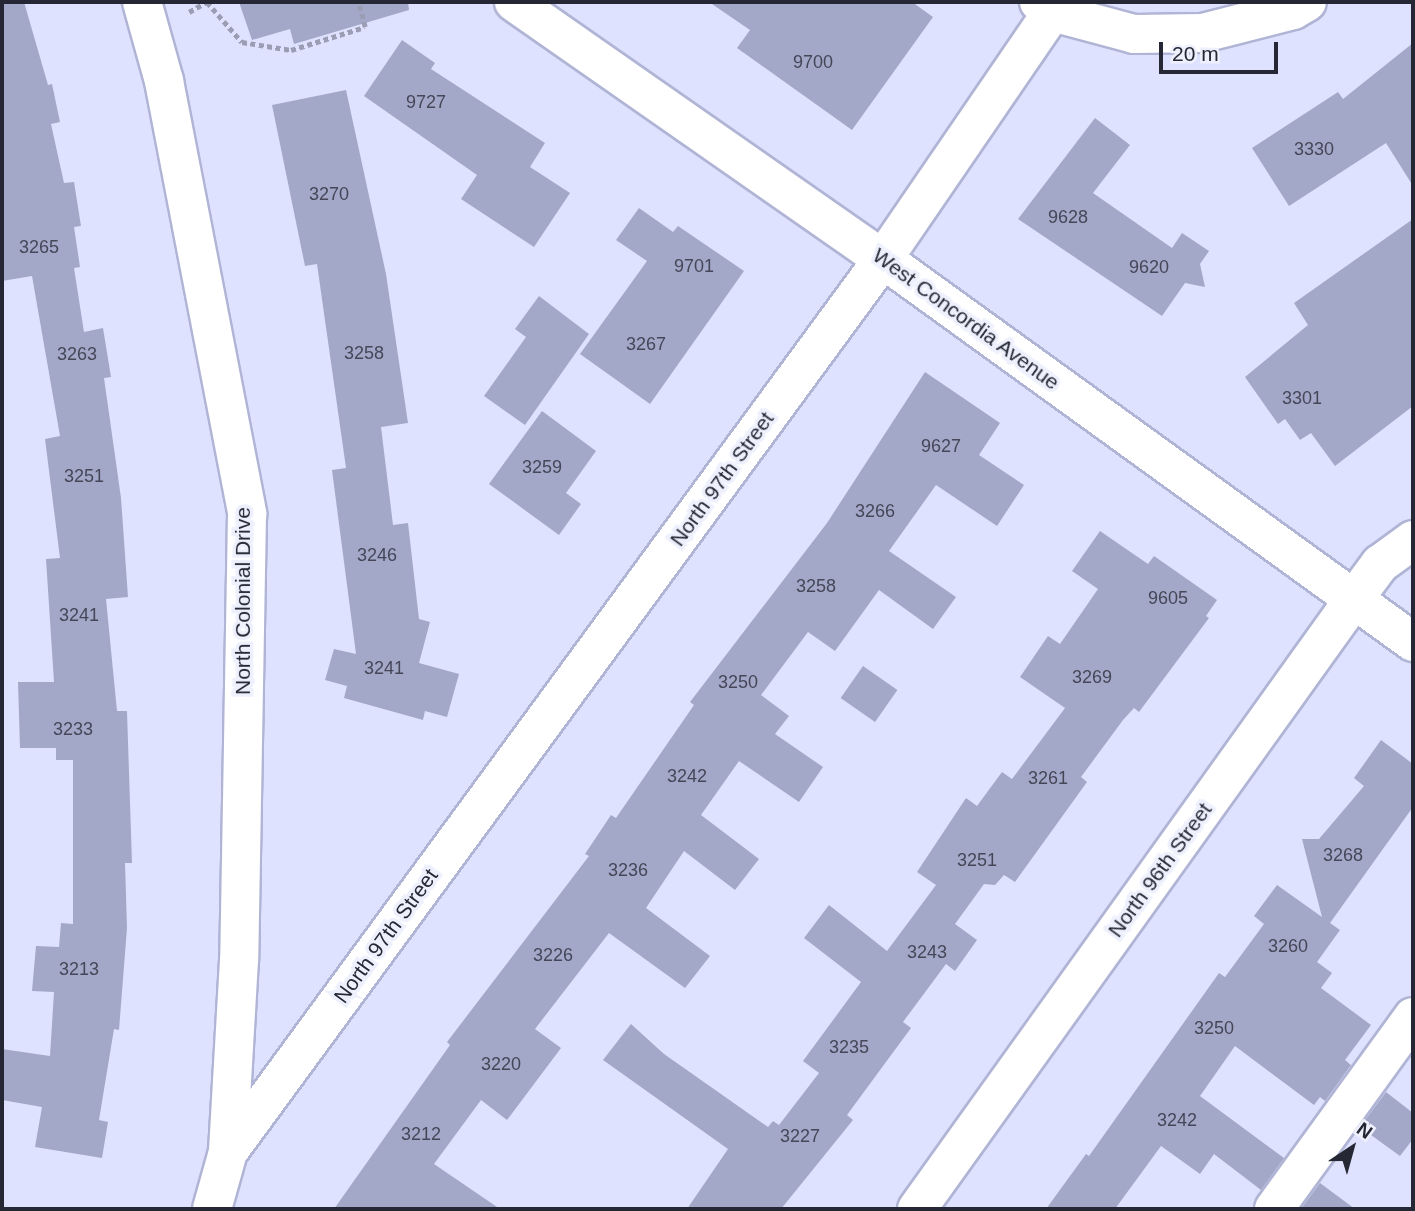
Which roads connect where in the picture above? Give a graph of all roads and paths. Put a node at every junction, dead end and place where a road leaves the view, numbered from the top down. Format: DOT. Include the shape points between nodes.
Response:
graph roads {
  1 [pos="142,2"];
  2 [pos="207,2"];
  3 [pos="514,2"];
  4 [pos="1307,2"];
  5 [pos="359,4"];
  6 [pos="1045,7"];
  7 [pos="189,12"];
  8 [pos="883,259"];
  9 [pos="1413,540"];
  10 [pos="1354,599"];
  11 [pos="1413,642"];
  12 [pos="1413,1017"];
  13 [pos="228,1152"];
  14 [pos="212,1209"];
  15 [pos="917,1209"];
  16 [pos="1274,1209"];
  1 -- 13 [label="street, North Colonial Drive" via="164,81 247,514 239,960"];
  2 -- 5 [label="path" via="242,42 291,50 365,27"];
  2 -- 7 [label="path"];
  3 -- 8 [label="street, West Concordia Avenue"];
  4 -- 6 [label="street, North 97th Street" via="1293,10 1203,33 1134,34"];
  6 -- 8 [label="street, North 97th Street"];
  8 -- 10 [label="street, West Concordia Avenue"];
  8 -- 13 [label="street, North 97th Street"];
  9 -- 10 [label="street, North 96th Street" via="1380,564"];
  10 -- 11 [label="street, West Concordia Avenue"];
  10 -- 15 [label="street, North 96th Street"];
  12 -- 16 [label="street"];
  13 -- 14 [label="street, North Colonial Drive"];
}
